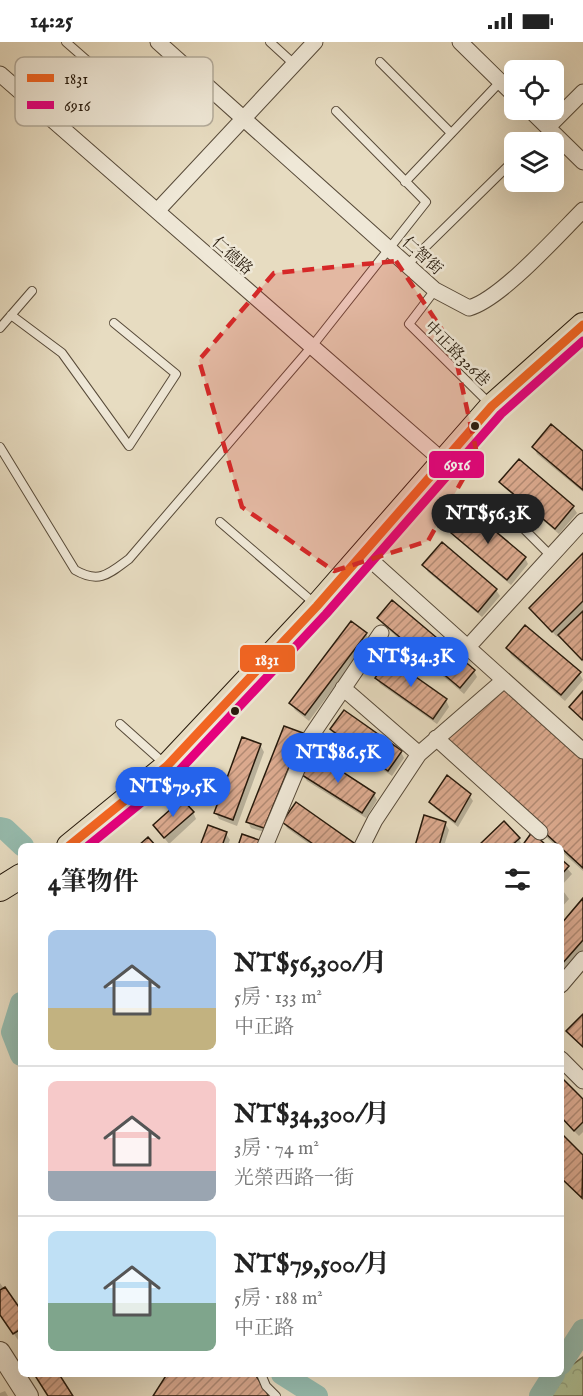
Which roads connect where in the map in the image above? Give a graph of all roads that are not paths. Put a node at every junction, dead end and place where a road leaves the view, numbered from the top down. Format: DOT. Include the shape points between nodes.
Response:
graph roads {
  1 [pos="66,42"];
  2 [pos="158,42"];
  3 [pos="270,42"];
  4 [pos="315,42"];
  5 [pos="460,42"];
  6 [pos="84,57"];
  7 [pos="175,57"];
  8 [pos="380,62"];
  9 [pos="294,64"];
  10 [pos="0,74"];
  11 [pos="501,81"];
  12 [pos="504,84"];
  13 [pos="15,87"];
  14 [pos="213,91"];
  15 [pos="583,92"];
  16 [pos="336,111"];
  17 [pos="245,119"];
  18 [pos="541,120"];
  19 [pos="60,126"];
  20 [pos="548,127"];
  21 [pos="451,133"];
  22 [pos="583,162"];
  23 [pos="504,170"];
  24 [pos="405,182"];
  25 [pos="583,210"];
  26 [pos="157,211"];
  27 [pos="387,247"];
  28 [pos="407,265"];
  29 [pos="435,290"];
  30 [pos="32,291"];
  31 [pos="11,315"];
  32 [pos="114,323"];
  33 [pos="583,325"];
  34 [pos="0,328"];
  35 [pos="313,345"];
  36 [pos="492,406"];
  37 [pos="0,447"];
  38 [pos="443,460"];
  39 [pos="583,521"];
  40 [pos="220,522"];
  41 [pos="517,522"];
  42 [pos="364,554"];
  43 [pos="551,556"];
  44 [pos="317,606"];
  45 [pos="381,633"];
  46 [pos="468,646"];
  47 [pos="503,681"];
  48 [pos="343,688"];
  49 [pos="120,724"];
  50 [pos="436,738"];
  51 [pos="583,751"];
  52 [pos="419,754"];
  53 [pos="167,766"];
  54 [pos="540,832"];
  55 [pos="74,843"];
  56 [pos="271,843"];
  57 [pos="364,843"];
  58 [pos="18,878"];
  59 [pos="0,889"];
  60 [pos="583,959"];
  61 [pos="564,981"];
  62 [pos="564,1062"];
  63 [pos="583,1081"];
  64 [pos="0,1352"];
  65 [pos="262,1377"];
  66 [pos="28,1396"];
  67 [pos="276,1396"];
  1 -- 6 [label="lane"];
  2 -- 7 [label="street, 仁智街"];
  3 -- 9 [label="lane"];
  4 -- 9 [label="street"];
  5 -- 11 [label="street"];
  8 -- 21 [label="lane"];
  9 -- 17 [label="street"];
  10 -- 13 [label="street, 仁德路"];
  11 -- 12 [label="street"];
  11 -- 21 [label="lane"];
  14 -- 17 [label="street, 仁智街"];
  15 -- 20 [label="street"];
  16 -- 24 [label="lane"];
  17 -- 26 [label="street"];
  17 -- 27 [label="street, 仁智街"];
  18 -- 20 [label="street"];
  19 -- 26 [label="street, 仁德路"];
  20 -- 22 [label="street"];
  21 -- 24 [label="lane"];
  23 -- 28 [label="lane"];
  24 -- 27 [label="lane" via="426,202"];
  25 -- 29 [label="street, 仁智街" via="481,305 469,309"];
  26 -- 35 [label="street, 仁德路"];
  27 -- 28 [label="street, 仁智街"];
  27 -- 35 [label="lane"];
  28 -- 29 [label="street, 仁智街"];
  29 -- 36 [label="lane, 中正路326巷" via="409,324"];
  30 -- 31 [label="lane"];
  31 -- 32 [label="lane" via="62,353 129,446 176,374"];
  31 -- 34 [label="lane"];
  33 -- 36 [label="main road"];
  35 -- 37 [label="lane" via="129,559 108,575 88,578 75,570"];
  35 -- 38 [label="street, 仁德路"];
  36 -- 38 [label="main road"];
  38 -- 42 [label="main road"];
  39 -- 43 [label="street"];
  40 -- 44 [label="lane"];
  41 -- 43 [label="lane"];
  42 -- 44 [label="main road"];
  42 -- 46 [label="street"];
  43 -- 46 [label="street"];
  44 -- 53 [label="main road"];
  45 -- 48 [label="street"];
  46 -- 47 [label="street"];
  47 -- 50 [label="street"];
  47 -- 51 [label="street"];
  48 -- 52 [label="street"];
  48 -- 56 [label="street" via="311,736"];
  49 -- 53 [label="lane"];
  50 -- 52 [label="street"];
  50 -- 54 [label="street"];
  52 -- 57 [label="street"];
  53 -- 55 [label="main road"];
  58 -- 59 [label="main road"];
  60 -- 61 [label="street"];
  62 -- 63 [label="street"];
  64 -- 66 [label="street"];
  65 -- 67 [label="lane"];
}
